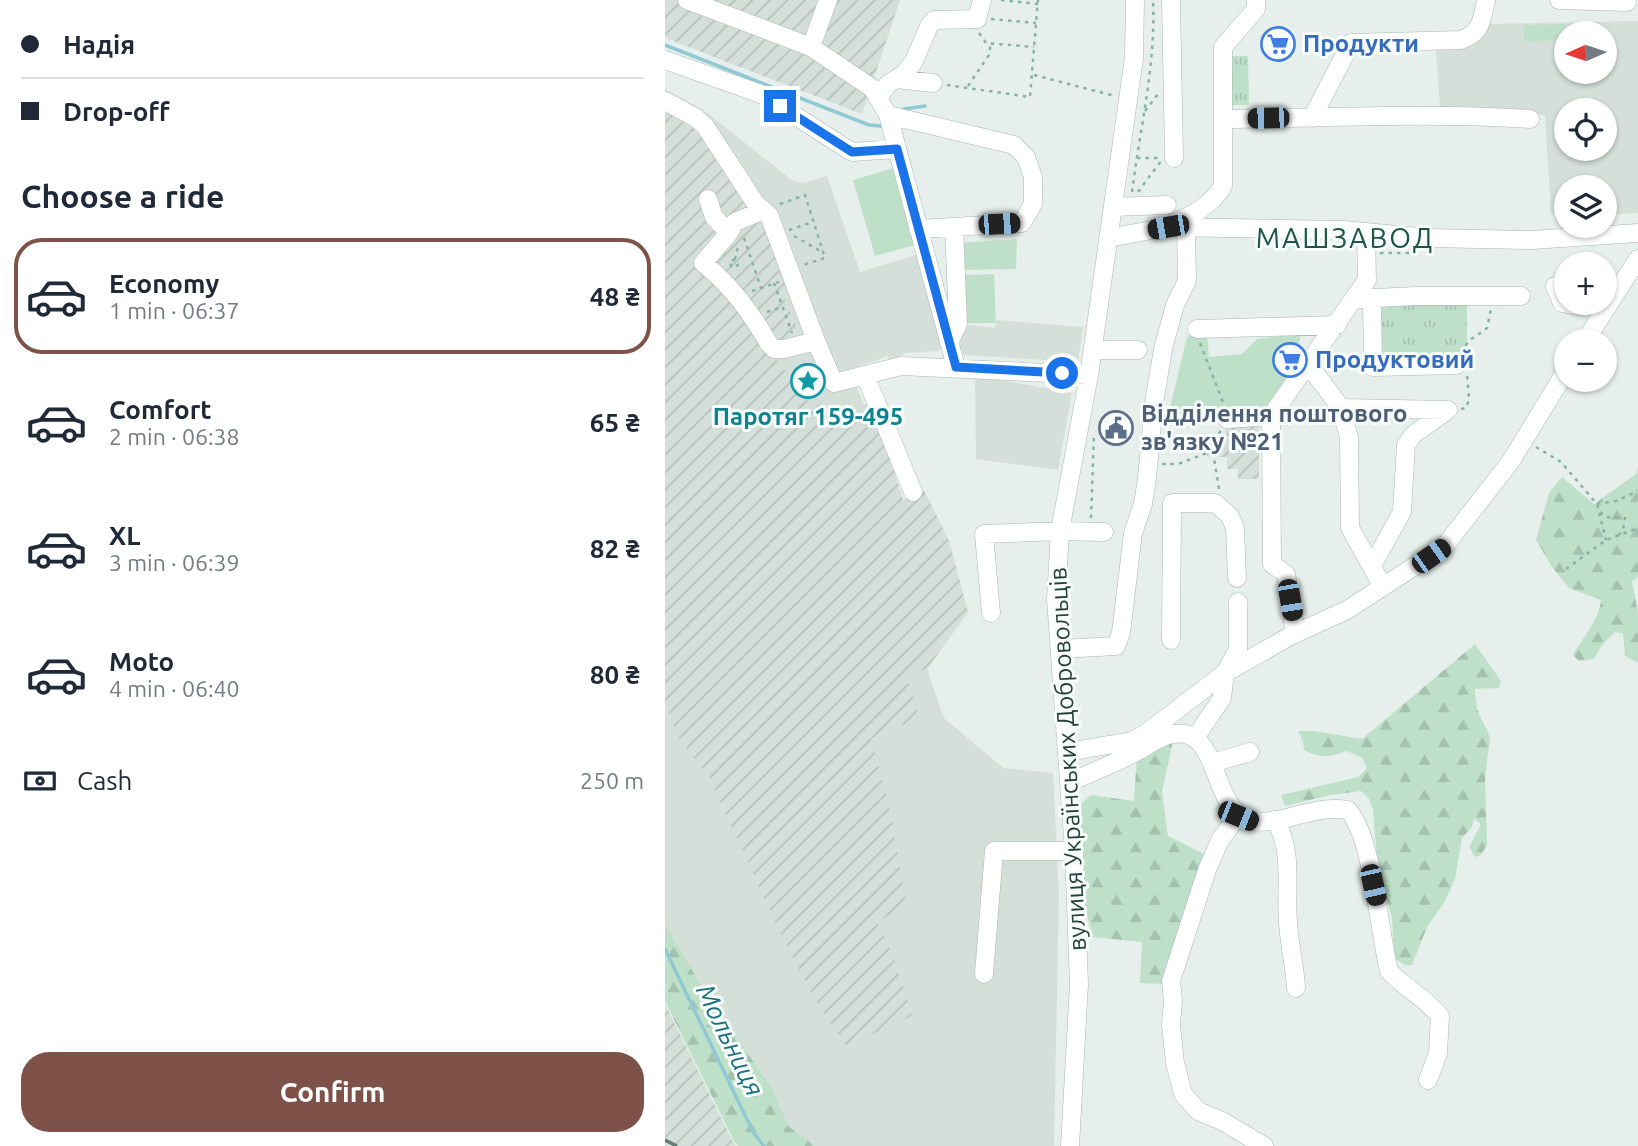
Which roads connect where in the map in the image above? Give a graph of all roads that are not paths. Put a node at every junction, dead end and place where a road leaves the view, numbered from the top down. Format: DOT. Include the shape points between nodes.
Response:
graph roads {
  1 [pos="681,0"];
  2 [pos="687,0"];
  3 [pos="828,0"];
  4 [pos="1135,0"];
  5 [pos="1171,0"];
  6 [pos="1256,0"];
  7 [pos="1486,0"];
  8 [pos="1559,0"];
  9 [pos="1630,4"];
  10 [pos="976,12"];
  11 [pos="811,47"];
  12 [pos="665,60"];
  13 [pos="896,79"];
  14 [pos="933,83"];
  15 [pos="878,98"];
  16 [pos="665,101"];
  17 [pos="888,115"];
  18 [pos="1312,118"];
  19 [pos="1223,119"];
  20 [pos="1530,120"];
  21 [pos="897,149"];
  22 [pos="1174,158"];
  23 [pos="708,199"];
  24 [pos="1167,205"];
  25 [pos="1113,207"];
  26 [pos="764,210"];
  27 [pos="733,227"];
  28 [pos="954,227"];
  29 [pos="1168,227"];
  30 [pos="1186,227"];
  31 [pos="918,229"];
  32 [pos="1366,232"];
  33 [pos="1638,233"];
  34 [pos="1108,238"];
  35 [pos="1638,260"];
  36 [pos="1617,292"];
  37 [pos="1521,296"];
  38 [pos="1363,298"];
  39 [pos="1336,325"];
  40 [pos="1197,329"];
  41 [pos="816,341"];
  42 [pos="949,343"];
  43 [pos="1149,349"];
  44 [pos="1093,350"];
  45 [pos="1308,364"];
  46 [pos="1462,365"];
  47 [pos="956,367"];
  48 [pos="865,375"];
  49 [pos="1089,375"];
  50 [pos="1554,391"];
  51 [pos="1341,408"];
  52 [pos="1271,416"];
  53 [pos="1234,419"];
  54 [pos="913,492"];
  55 [pos="1060,531"];
  56 [pos="1133,533"];
  57 [pos="1372,566"];
  58 [pos="1237,578"];
  59 [pos="1383,587"];
  60 [pos="1238,601"];
  61 [pos="991,613"];
  62 [pos="1295,634"];
  63 [pos="1171,640"];
  64 [pos="1060,649"];
  65 [pos="1225,673"];
  66 [pos="1205,750"];
  67 [pos="1067,752"];
  68 [pos="1250,752"];
  69 [pos="1070,782"];
  70 [pos="1231,784"];
  71 [pos="1238,816"];
  72 [pos="1275,820"];
  73 [pos="1075,851"];
  74 [pos="984,974"];
  75 [pos="1296,988"];
  76 [pos="1428,1080"];
  77 [pos="1070,1146"];
  78 [pos="1264,1146"];
  1 -- 2 [label="street"];
  2 -- 11 [label="street"];
  3 -- 11 [label="street"];
  4 -- 25 [label="street, вулиця Українських Добровольців" via="1134,58"];
  5 -- 22 [label="street"];
  6 -- 19 [label="street" via="1256,9 1223,47"];
  7 -- 18 [label="street" via="1480,29 1471,37 1351,43"];
  8 -- 9 [label="street"];
  10 -- 13 [label="street" via="934,20 914,61"];
  11 -- 15 [label="street" via="872,88"];
  12 -- 21 [label="street" via="761,94 852,152"];
  13 -- 14 [label="street"];
  13 -- 15 [label="street"];
  15 -- 17 [label="street"];
  16 -- 26 [label="street" via="705,126"];
  17 -- 21 [label="street"];
  17 -- 28 [label="street" via="1014,145 1026,157 1033,177 1033,204 1022,223"];
  18 -- 19 [label="street"];
  18 -- 20 [label="street" via="1468,115"];
  19 -- 29 [label="street" via="1223,186 1206,206"];
  21 -- 31 [label="street"];
  23 -- 27 [label="street" via="714,217"];
  24 -- 25 [label="street"];
  25 -- 34 [label="street, вулиця Українських Добровольців"];
  26 -- 27 [label="street"];
  26 -- 41 [label="street"];
  27 -- 41 [label="street" via="703,263 738,296 774,349"];
  28 -- 31 [label="street"];
  28 -- 42 [label="street" via="958,324"];
  29 -- 30 [label="street"];
  29 -- 34 [label="street"];
  30 -- 32 [label="street"];
  30 -- 43 [label="street" via="1187,281"];
  31 -- 42 [label="street"];
  32 -- 33 [label="street" via="1532,240"];
  32 -- 38 [label="street"];
  34 -- 44 [label="street, вулиця Українських Добровольців"];
  35 -- 36 [label="street"];
  37 -- 38 [label="street"];
  38 -- 39 [label="street"];
  38 -- 46 [label="street" via="1373,367"];
  39 -- 40 [label="street"];
  39 -- 45 [label="street"];
  41 -- 48 [label="street" via="834,383"];
  42 -- 47 [label="street"];
  43 -- 44 [label="street"];
  43 -- 56 [label="street" via="1154,402 1143,504"];
  44 -- 49 [label="street, вулиця Українських Добровольців"];
  45 -- 51 [label="street"];
  45 -- 52 [label="street"];
  47 -- 48 [label="street" via="901,366"];
  47 -- 49 [label="street"];
  48 -- 54 [label="street"];
  49 -- 55 [label="street, вулиця Українських Добровольців"];
  50 -- 59 [label="street" via="1511,461 1444,547"];
  51 -- 57 [label="street" via="1349,438 1350,528"];
  51 -- 57 [label="street" via="1448,410 1406,445 1402,512"];
  52 -- 53 [label="street"];
  52 -- 62 [label="street" via="1272,564 1286,574"];
  55 -- 56 [label="street"];
  55 -- 61 [label="street" via="984,534"];
  55 -- 64 [label="street, вулиця Українських Добровольців" via="1056,599"];
  56 -- 64 [label="street" via="1116,646"];
  57 -- 59 [label="street"];
  58 -- 63 [label="street" via="1235,528 1230,516 1215,503 1172,503"];
  59 -- 62 [label="street"];
  60 -- 65 [label="street" via="1238,649"];
  62 -- 65 [label="street"];
  64 -- 67 [label="street, вулиця Українських Добровольців"];
  65 -- 66 [label="street"];
  65 -- 67 [label="street" via="1132,741"];
  66 -- 68 [label="street"];
  66 -- 69 [label="street" via="1180,733 1170,734"];
  66 -- 70 [label="street"];
  66 -- 71 [label="street"];
  67 -- 69 [label="street, вулиця Українських Добровольців"];
  69 -- 73 [label="street, вулиця Українських Добровольців"];
  71 -- 72 [label="street"];
  71 -- 78 [label="street" via="1220,840 1207,870 1171,981 1171,1025 1183,1094 1198,1111"];
  72 -- 75 [label="street" via="1288,861 1288,925"];
  72 -- 76 [label="street" via="1324,808 1348,810 1357,820 1389,971 1440,1016 1439,1053"];
  73 -- 74 [label="street" via="994,851"];
  73 -- 77 [label="street, вулиця Українських Добровольців" via="1079,984"];
}
